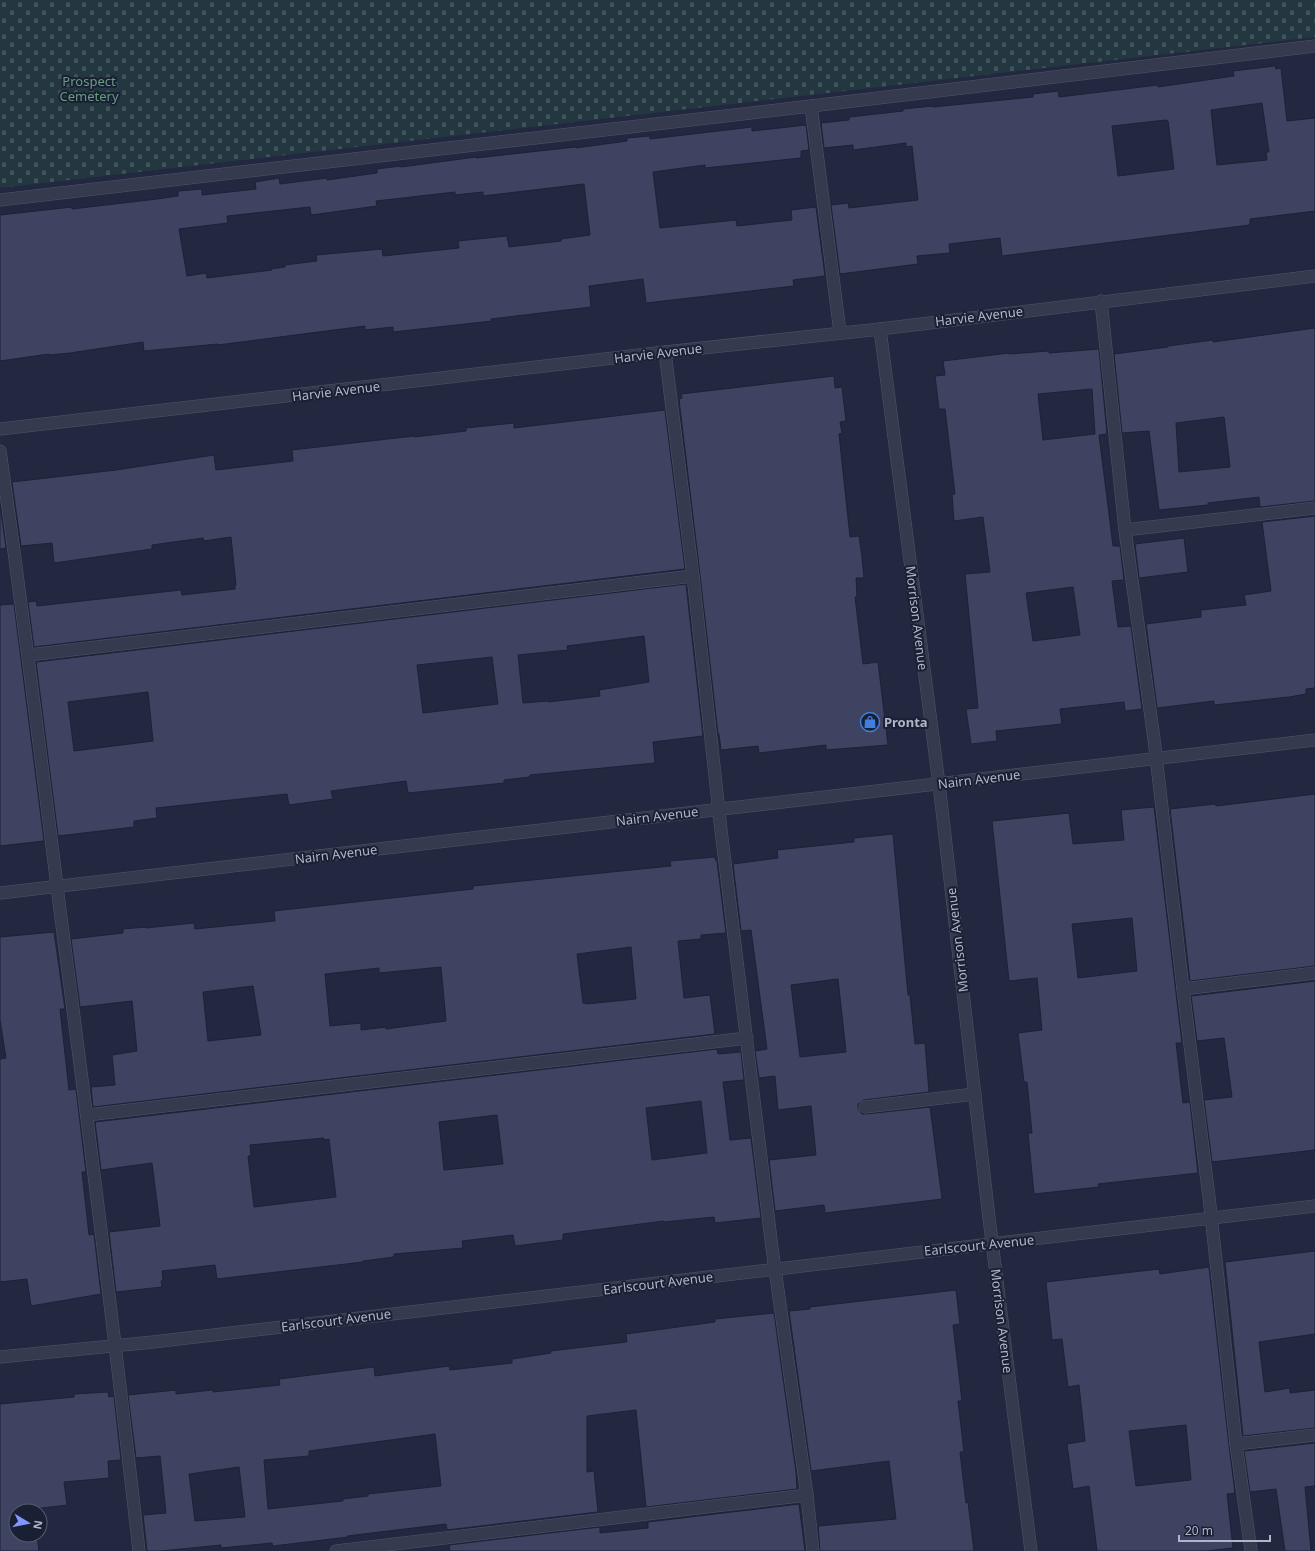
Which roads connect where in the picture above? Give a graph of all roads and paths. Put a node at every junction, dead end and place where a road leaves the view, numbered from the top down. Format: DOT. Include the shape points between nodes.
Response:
graph roads {
  1 [pos="1315,46"];
  2 [pos="811,106"];
  3 [pos="0,200"];
  4 [pos="1315,276"];
  5 [pos="1101,301"];
  6 [pos="880,329"];
  7 [pos="840,332"];
  8 [pos="665,352"];
  9 [pos="0,429"];
  10 [pos="0,452"];
  11 [pos="1315,508"];
  12 [pos="1125,530"];
  13 [pos="692,576"];
  14 [pos="29,655"];
  15 [pos="1315,740"];
  16 [pos="1156,758"];
  17 [pos="939,784"];
  18 [pos="718,809"];
  19 [pos="58,886"];
  20 [pos="0,893"];
  21 [pos="1315,973"];
  22 [pos="1183,989"];
  23 [pos="747,1038"];
  24 [pos="975,1094"];
  25 [pos="865,1107"];
  26 [pos="87,1115"];
  27 [pos="1315,1206"];
  28 [pos="1211,1219"];
  29 [pos="993,1243"];
  30 [pos="776,1269"];
  31 [pos="116,1346"];
  32 [pos="0,1357"];
  33 [pos="1315,1435"];
  34 [pos="1236,1444"];
  35 [pos="807,1495"];
  36 [pos="139,1551"];
  37 [pos="336,1551"];
  38 [pos="813,1551"];
  39 [pos="1031,1551"];
  40 [pos="1250,1551"];
  1 -- 2 [label="street"];
  2 -- 3 [label="street"];
  2 -- 7 [label="street"];
  4 -- 5 [label="street, Harvie Avenue"];
  5 -- 6 [label="street, Harvie Avenue"];
  5 -- 12 [label="street"];
  6 -- 7 [label="street, Harvie Avenue"];
  6 -- 17 [label="street, Morrison Avenue"];
  7 -- 8 [label="street, Harvie Avenue"];
  8 -- 9 [label="street, Harvie Avenue"];
  8 -- 13 [label="street"];
  10 -- 14 [label="street"];
  11 -- 12 [label="street"];
  12 -- 16 [label="street"];
  13 -- 14 [label="street"];
  13 -- 18 [label="street"];
  14 -- 19 [label="street"];
  15 -- 16 [label="street, Nairn Avenue"];
  16 -- 17 [label="street, Nairn Avenue"];
  16 -- 22 [label="street"];
  17 -- 18 [label="street, Nairn Avenue"];
  17 -- 24 [label="street, Morrison Avenue"];
  18 -- 19 [label="street, Nairn Avenue"];
  18 -- 23 [label="street"];
  19 -- 20 [label="street, Nairn Avenue"];
  19 -- 26 [label="street"];
  21 -- 22 [label="street"];
  22 -- 28 [label="street"];
  23 -- 26 [label="street"];
  23 -- 30 [label="street"];
  24 -- 25 [label="street"];
  24 -- 29 [label="street, Morrison Avenue"];
  26 -- 31 [label="street"];
  27 -- 28 [label="street, Earlscourt Avenue"];
  28 -- 29 [label="street, Earlscourt Avenue"];
  28 -- 34 [label="street"];
  29 -- 30 [label="street, Earlscourt Avenue"];
  29 -- 39 [label="street, Morrison Avenue"];
  30 -- 31 [label="street, Earlscourt Avenue"];
  30 -- 35 [label="street"];
  31 -- 32 [label="street, Earlscourt Avenue"];
  31 -- 36 [label="street"];
  33 -- 34 [label="street"];
  34 -- 40 [label="street"];
  35 -- 37 [label="street"];
  35 -- 38 [label="street"];
}
